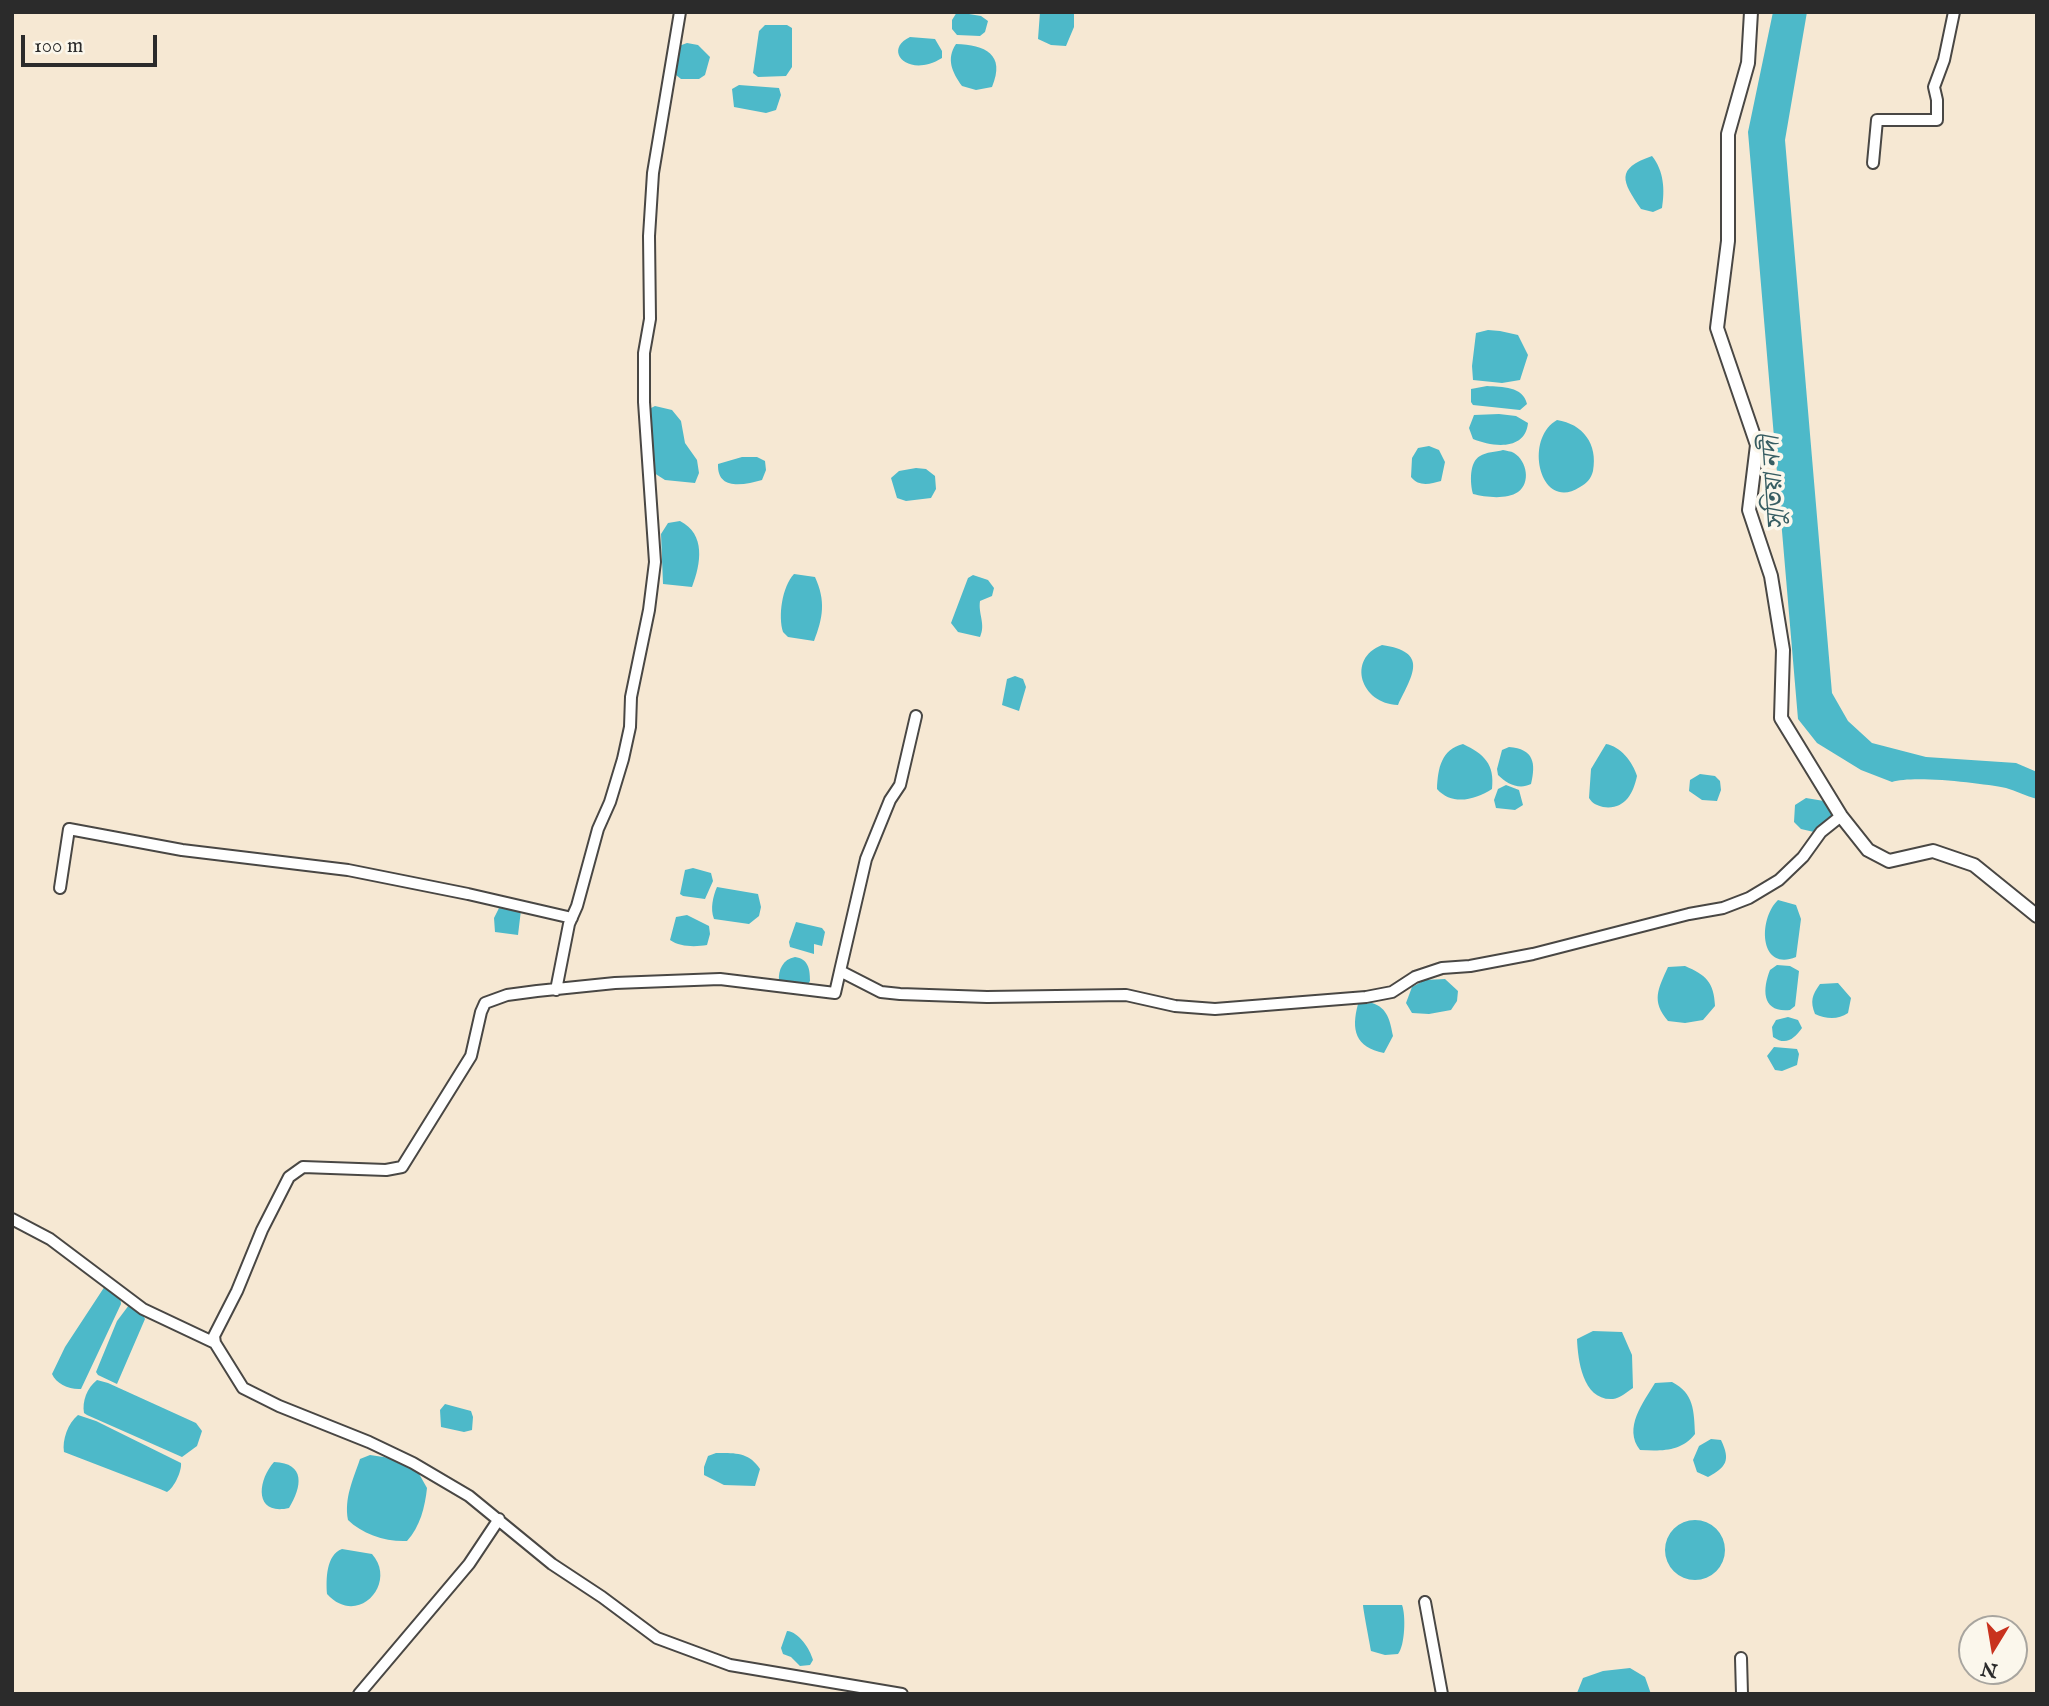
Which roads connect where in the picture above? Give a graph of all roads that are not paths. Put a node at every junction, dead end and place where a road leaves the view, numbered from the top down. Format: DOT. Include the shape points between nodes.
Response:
graph roads {
  1 [pos="680,12"];
  2 [pos="1751,12"];
  3 [pos="1954,12"];
  4 [pos="1873,163"];
  5 [pos="916,716"];
  6 [pos="1841,816"];
  7 [pos="60,888"];
  8 [pos="2037,916"];
  9 [pos="572,918"];
  10 [pos="841,971"];
  11 [pos="556,990"];
  12 [pos="12,1219"];
  13 [pos="215,1343"];
  14 [pos="499,1519"];
  15 [pos="1425,1602"];
  16 [pos="1741,1658"];
  17 [pos="359,1694"];
  18 [pos="902,1694"];
  19 [pos="1442,1694"];
  20 [pos="1742,1694"];
  1 -- 9 [label="street" via="653,173 649,236 644,402 655,562 623,759"];
  2 -- 6 [label="street" via="1748,63 1728,134 1728,242 1717,328 1757,445 1749,510 1771,576 1783,650 1781,718"];
  3 -- 4 [label="street" via="1934,86 1937,120 1877,120"];
  5 -- 10 [label="street" via="900,785 866,859"];
  6 -- 8 [label="street" via="1868,850 1889,861 1933,851 1974,865"];
  6 -- 10 [label="street" via="1779,880 1723,908 1533,954 1442,968 1415,977 1392,992 1366,997 1215,1009 1126,995 900,994 881,992"];
  7 -- 9 [label="street" via="69,829 182,850 348,870"];
  9 -- 11 [label="street"];
  10 -- 11 [label="street" via="835,993 720,979"];
  11 -- 13 [label="street" via="507,995 485,1003 471,1056 402,1167 303,1167 289,1177 214,1336"];
  12 -- 13 [label="street" via="50,1239 143,1309"];
  13 -- 14 [label="street" via="243,1388 413,1462"];
  14 -- 17 [label="street" via="469,1563"];
  14 -- 18 [label="street" via="552,1564 657,1639 730,1665"];
  15 -- 19 [label="street"];
  16 -- 20 [label="street"];
}
